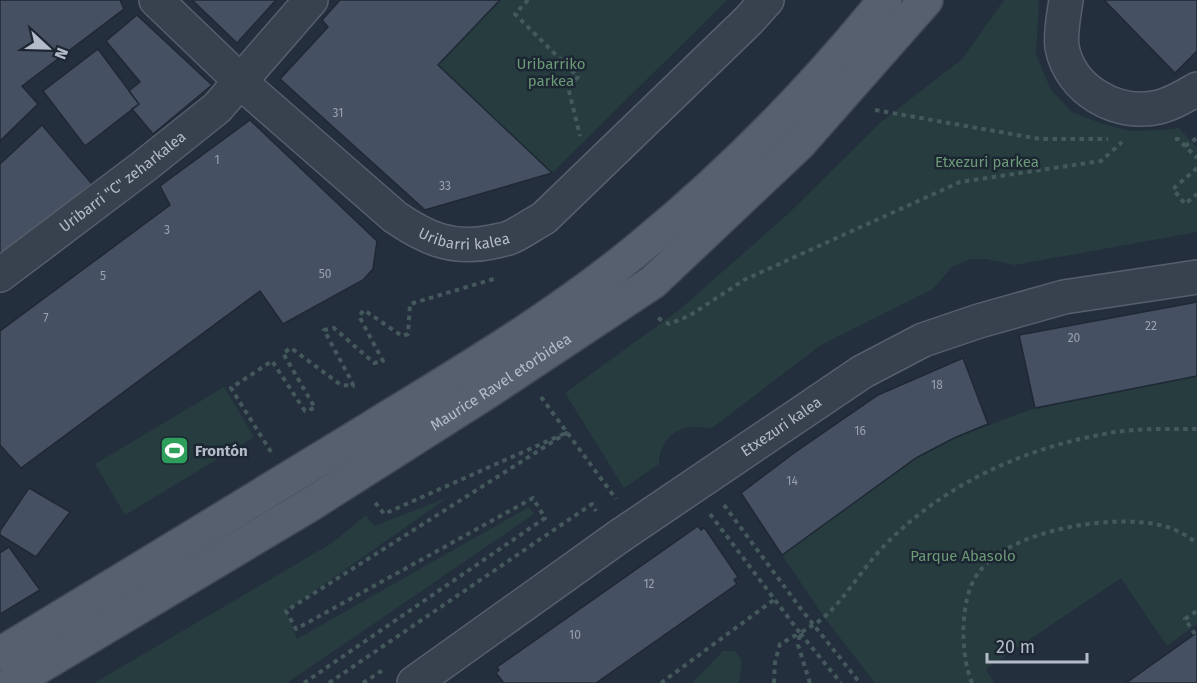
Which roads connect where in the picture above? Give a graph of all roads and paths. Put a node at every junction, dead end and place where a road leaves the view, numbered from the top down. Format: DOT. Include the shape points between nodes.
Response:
graph roads {
  1 [pos="156,0"];
  2 [pos="311,0"];
  3 [pos="528,0"];
  4 [pos="767,0"];
  5 [pos="885,0"];
  6 [pos="926,0"];
  7 [pos="1066,0"];
  8 [pos="239,80"];
  9 [pos="1197,89"];
  10 [pos="874,110"];
  11 [pos="1197,138"];
  12 [pos="582,145"];
  13 [pos="1185,146"];
  14 [pos="1197,168"];
  15 [pos="1197,194"];
  16 [pos="500,270"];
  17 [pos="0,275"];
  18 [pos="1197,276"];
  19 [pos="655,312"];
  20 [pos="537,391"];
  21 [pos="1197,429"];
  22 [pos="568,432"];
  23 [pos="272,454"];
  24 [pos="606,487"];
  25 [pos="371,498"];
  26 [pos="722,503"];
  27 [pos="709,512"];
  28 [pos="600,520"];
  29 [pos="1197,543"];
  30 [pos="775,599"];
  31 [pos="1197,611"];
  32 [pos="813,625"];
  33 [pos="800,633"];
  34 [pos="1195,634"];
  35 [pos="0,654"];
  36 [pos="12,683"];
  37 [pos="304,683"];
  38 [pos="329,683"];
  39 [pos="414,683"];
  40 [pos="661,683"];
  41 [pos="774,683"];
  42 [pos="810,683"];
  43 [pos="841,683"];
  44 [pos="860,683"];
  45 [pos="972,683"];
  1 -- 8 [label="street, Uribarri kalea"];
  2 -- 8 [label="street, Uribarri \"C\" zeharkalea"];
  3 -- 12 [label="path" via="515,14 578,77 568,87"];
  4 -- 8 [label="street, Uribarri kalea" via="544,218 510,238 479,244 435,240 395,217"];
  5 -- 35 [label="main road, Maurice Ravel etorbidea" via="784,116 727,172 643,246 564,305"];
  6 -- 36 [label="main road, Maurice Ravel etorbidea" via="799,144 653,282 311,504"];
  7 -- 9 [label="street" via="1062,47 1073,73 1086,90 1107,103 1133,109 1158,107"];
  8 -- 17 [label="street, Uribarri \"C\" zeharkalea" via="217,108"];
  10 -- 19 [label="path" via="1040,139 1125,139 1101,161 960,182 744,280 689,316 669,324 659,320"];
  11 -- 13 [label="path"];
  14 -- 15 [label="path" via="1173,189 1185,204"];
  16 -- 23 [label="path" via="500,277 410,304 408,334 402,336 364,310 359,316 383,361 374,363 334,328 324,330 353,386 341,385 291,348 282,353 315,408 305,411 272,361 231,388"];
  18 -- 39 [label="street, Etxezuri kalea" via="1064,297 923,340 862,372"];
  20 -- 22 [label="path"];
  21 -- 32 [label="path" via="1112,432 1012,460 961,485 926,507 885,545"];
  22 -- 24 [label="path"];
  22 -- 25 [label="path" via="384,514"];
  22 -- 37 [label="path" via="286,611 296,629 533,498 545,518"];
  26 -- 32 [label="path"];
  27 -- 30 [label="path"];
  28 -- 38 [label="path" via="592,504"];
  29 -- 45 [label="path" via="1164,526 1086,523 1030,538 1004,551 979,571 969,598 963,623 966,668"];
  30 -- 33 [label="path"];
  30 -- 40 [label="path"];
  31 -- 34 [label="path" via="1185,619"];
  32 -- 33 [label="path"];
  32 -- 44 [label="path"];
  33 -- 41 [label="path" via="780,644"];
  33 -- 42 [label="path" via="798,645"];
  33 -- 43 [label="path"];
}
